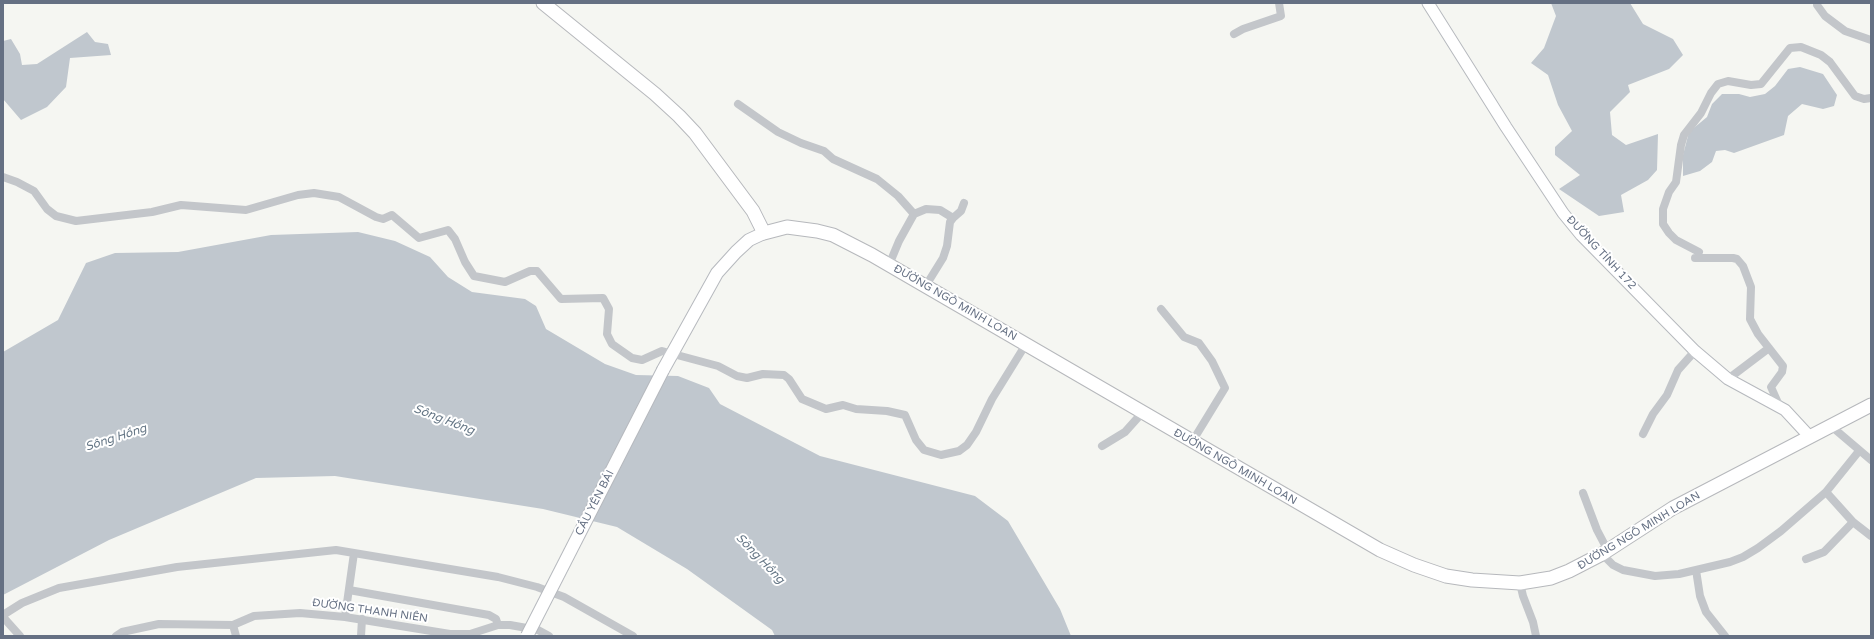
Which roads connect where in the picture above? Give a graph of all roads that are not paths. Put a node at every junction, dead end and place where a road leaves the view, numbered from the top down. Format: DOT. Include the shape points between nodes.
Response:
graph roads {
  1 [pos="543,3"];
  2 [pos="1279,3"];
  3 [pos="1428,3"];
  4 [pos="1817,3"];
  5 [pos="1234,34"];
  6 [pos="1871,40"];
  7 [pos="1871,98"];
  8 [pos="738,104"];
  9 [pos="3,177"];
  10 [pos="964,203"];
  11 [pos="914,214"];
  12 [pos="953,218"];
  13 [pos="764,232"];
  14 [pos="889,265"];
  15 [pos="925,287"];
  16 [pos="1161,308"];
  17 [pos="1026,344"];
  18 [pos="1769,348"];
  19 [pos="1695,351"];
  20 [pos="672,354"];
  21 [pos="663,370"];
  22 [pos="1728,379"];
  23 [pos="1779,405"];
  24 [pos="1871,405"];
  25 [pos="1142,413"];
  26 [pos="1831,426"];
  27 [pos="1643,434"];
  28 [pos="1810,437"];
  29 [pos="1192,442"];
  30 [pos="1102,446"];
  31 [pos="1859,451"];
  32 [pos="1871,460"];
  33 [pos="1826,492"];
  34 [pos="1583,493"];
  35 [pos="1853,522"];
  36 [pos="1871,536"];
  37 [pos="354,553"];
  38 [pos="1605,553"];
  39 [pos="1806,559"];
  40 [pos="1696,570"];
  41 [pos="1520,583"];
  42 [pos="349,590"];
  43 [pos="3,616"];
  44 [pos="345,617"];
  45 [pos="362,619"];
  46 [pos="233,625"];
  47 [pos="498,625"];
  48 [pos="20,636"];
  49 [pos="116,636"];
  50 [pos="236,636"];
  51 [pos="360,636"];
  52 [pos="527,636"];
  53 [pos="550,636"];
  54 [pos="633,636"];
  55 [pos="1536,636"];
  56 [pos="1725,636"];
  1 -- 13 [label="highway" via="679,116 695,133 753,212"];
  2 -- 5 [label="street" via="1281,16"];
  3 -- 19 [label="main road, ĐƯỜNG TỈNH 172" via="1563,213 1585,240"];
  4 -- 6 [label="street" via="1825,16 1845,31"];
  7 -- 18 [label="street" via="1856,96 1830,62 1821,55 1801,47 1790,48 1761,84 1728,81 1718,84 1684,135 1676,182 1663,209 1663,224 1668,233 1697,255 1732,258 1740,262 1751,284 1750,319"];
  8 -- 11 [label="street" via="778,132 824,151 833,159 877,179 898,196"];
  9 -- 20 [label="street" via="34,191 47,209 56,216 76,221 152,212 181,205 246,210 298,195 314,193 339,196 376,217 383,219 392,215 419,238 448,230 474,276 505,282 537,271 561,298 603,298 609,309 606,334 612,344 632,358 642,360 662,352"];
  10 -- 12 [label="street" via="961,211"];
  11 -- 12 [label="street" via="926,208 940,210"];
  11 -- 14 [label="street"];
  12 -- 15 [label="street" via="943,258"];
  13 -- 14 [label="highway, ĐƯỜNG NGÔ MINH LOAN" via="787,227 833,235"];
  13 -- 20 [label="main road, ĐƯỜNG NGÔ MINH LOAN" via="745,244 717,273"];
  14 -- 15 [label="highway, ĐƯỜNG NGÔ MINH LOAN"];
  15 -- 17 [label="highway, ĐƯỜNG NGÔ MINH LOAN"];
  16 -- 29 [label="street" via="1184,337 1199,343 1212,361 1224,388"];
  17 -- 20 [label="street" via="967,445 959,451 941,455 924,450 904,415 843,405 826,409 802,399 784,375 763,374 747,378 718,366"];
  17 -- 25 [label="highway, ĐƯỜNG NGÔ MINH LOAN"];
  18 -- 22 [label="street"];
  18 -- 23 [label="street" via="1783,366 1782,372 1771,387"];
  19 -- 22 [label="main road, ĐƯỜNG TỈNH 172"];
  19 -- 27 [label="street" via="1678,370 1667,395 1652,414"];
  20 -- 21 [label="main road, ĐƯỜNG NGÔ MINH LOAN"];
  21 -- 52 [label="main road, CẦU YÊN BÁI, bridge"];
  22 -- 23 [label="main road, ĐƯỜNG TỈNH 172"];
  23 -- 28 [label="main road, ĐƯỜNG TỈNH 172"];
  24 -- 26 [label="highway, ĐƯỜNG NGÔ MINH LOAN"];
  25 -- 29 [label="highway, ĐƯỜNG NGÔ MINH LOAN"];
  25 -- 30 [label="street" via="1125,432"];
  26 -- 28 [label="highway, ĐƯỜNG NGÔ MINH LOAN"];
  26 -- 31 [label="street"];
  28 -- 38 [label="highway, ĐƯỜNG NGÔ MINH LOAN" via="1673,508"];
  29 -- 41 [label="highway, ĐƯỜNG NGÔ MINH LOAN" via="1380,550 1414,565 1446,576"];
  31 -- 32 [label="street"];
  31 -- 33 [label="street"];
  33 -- 35 [label="street"];
  33 -- 40 [label="street" via="1752,552 1730,562"];
  34 -- 38 [label="street"];
  35 -- 36 [label="street"];
  35 -- 39 [label="street" via="1824,552"];
  37 -- 42 [label="street"];
  37 -- 43 [label="street" via="336,550 176,566 59,588 22,603"];
  37 -- 54 [label="street" via="498,577 537,587 564,597"];
  38 -- 40 [label="street" via="1613,565 1637,573 1655,576"];
  38 -- 41 [label="highway, ĐƯỜNG NGÔ MINH LOAN" via="1551,578"];
  40 -- 56 [label="street" via="1700,596 1706,612"];
  41 -- 55 [label="street"];
  42 -- 44 [label="street"];
  42 -- 47 [label="street" via="490,616 496,619"];
  43 -- 48 [label="street"];
  44 -- 45 [label="street, ĐƯỜNG THANH NIÊN"];
  44 -- 46 [label="street, ĐƯỜNG THANH NIÊN" via="300,613 254,616"];
  45 -- 47 [label="street, ĐƯỜNG THANH NIÊN" via="450,634 470,634"];
  45 -- 51 [label="street"];
  46 -- 49 [label="street, ĐƯỜNG THANH NIÊN" via="159,624 122,632"];
  46 -- 50 [label="street"];
  47 -- 53 [label="street, ĐƯỜNG THANH NIÊN" via="538,630"];
}
